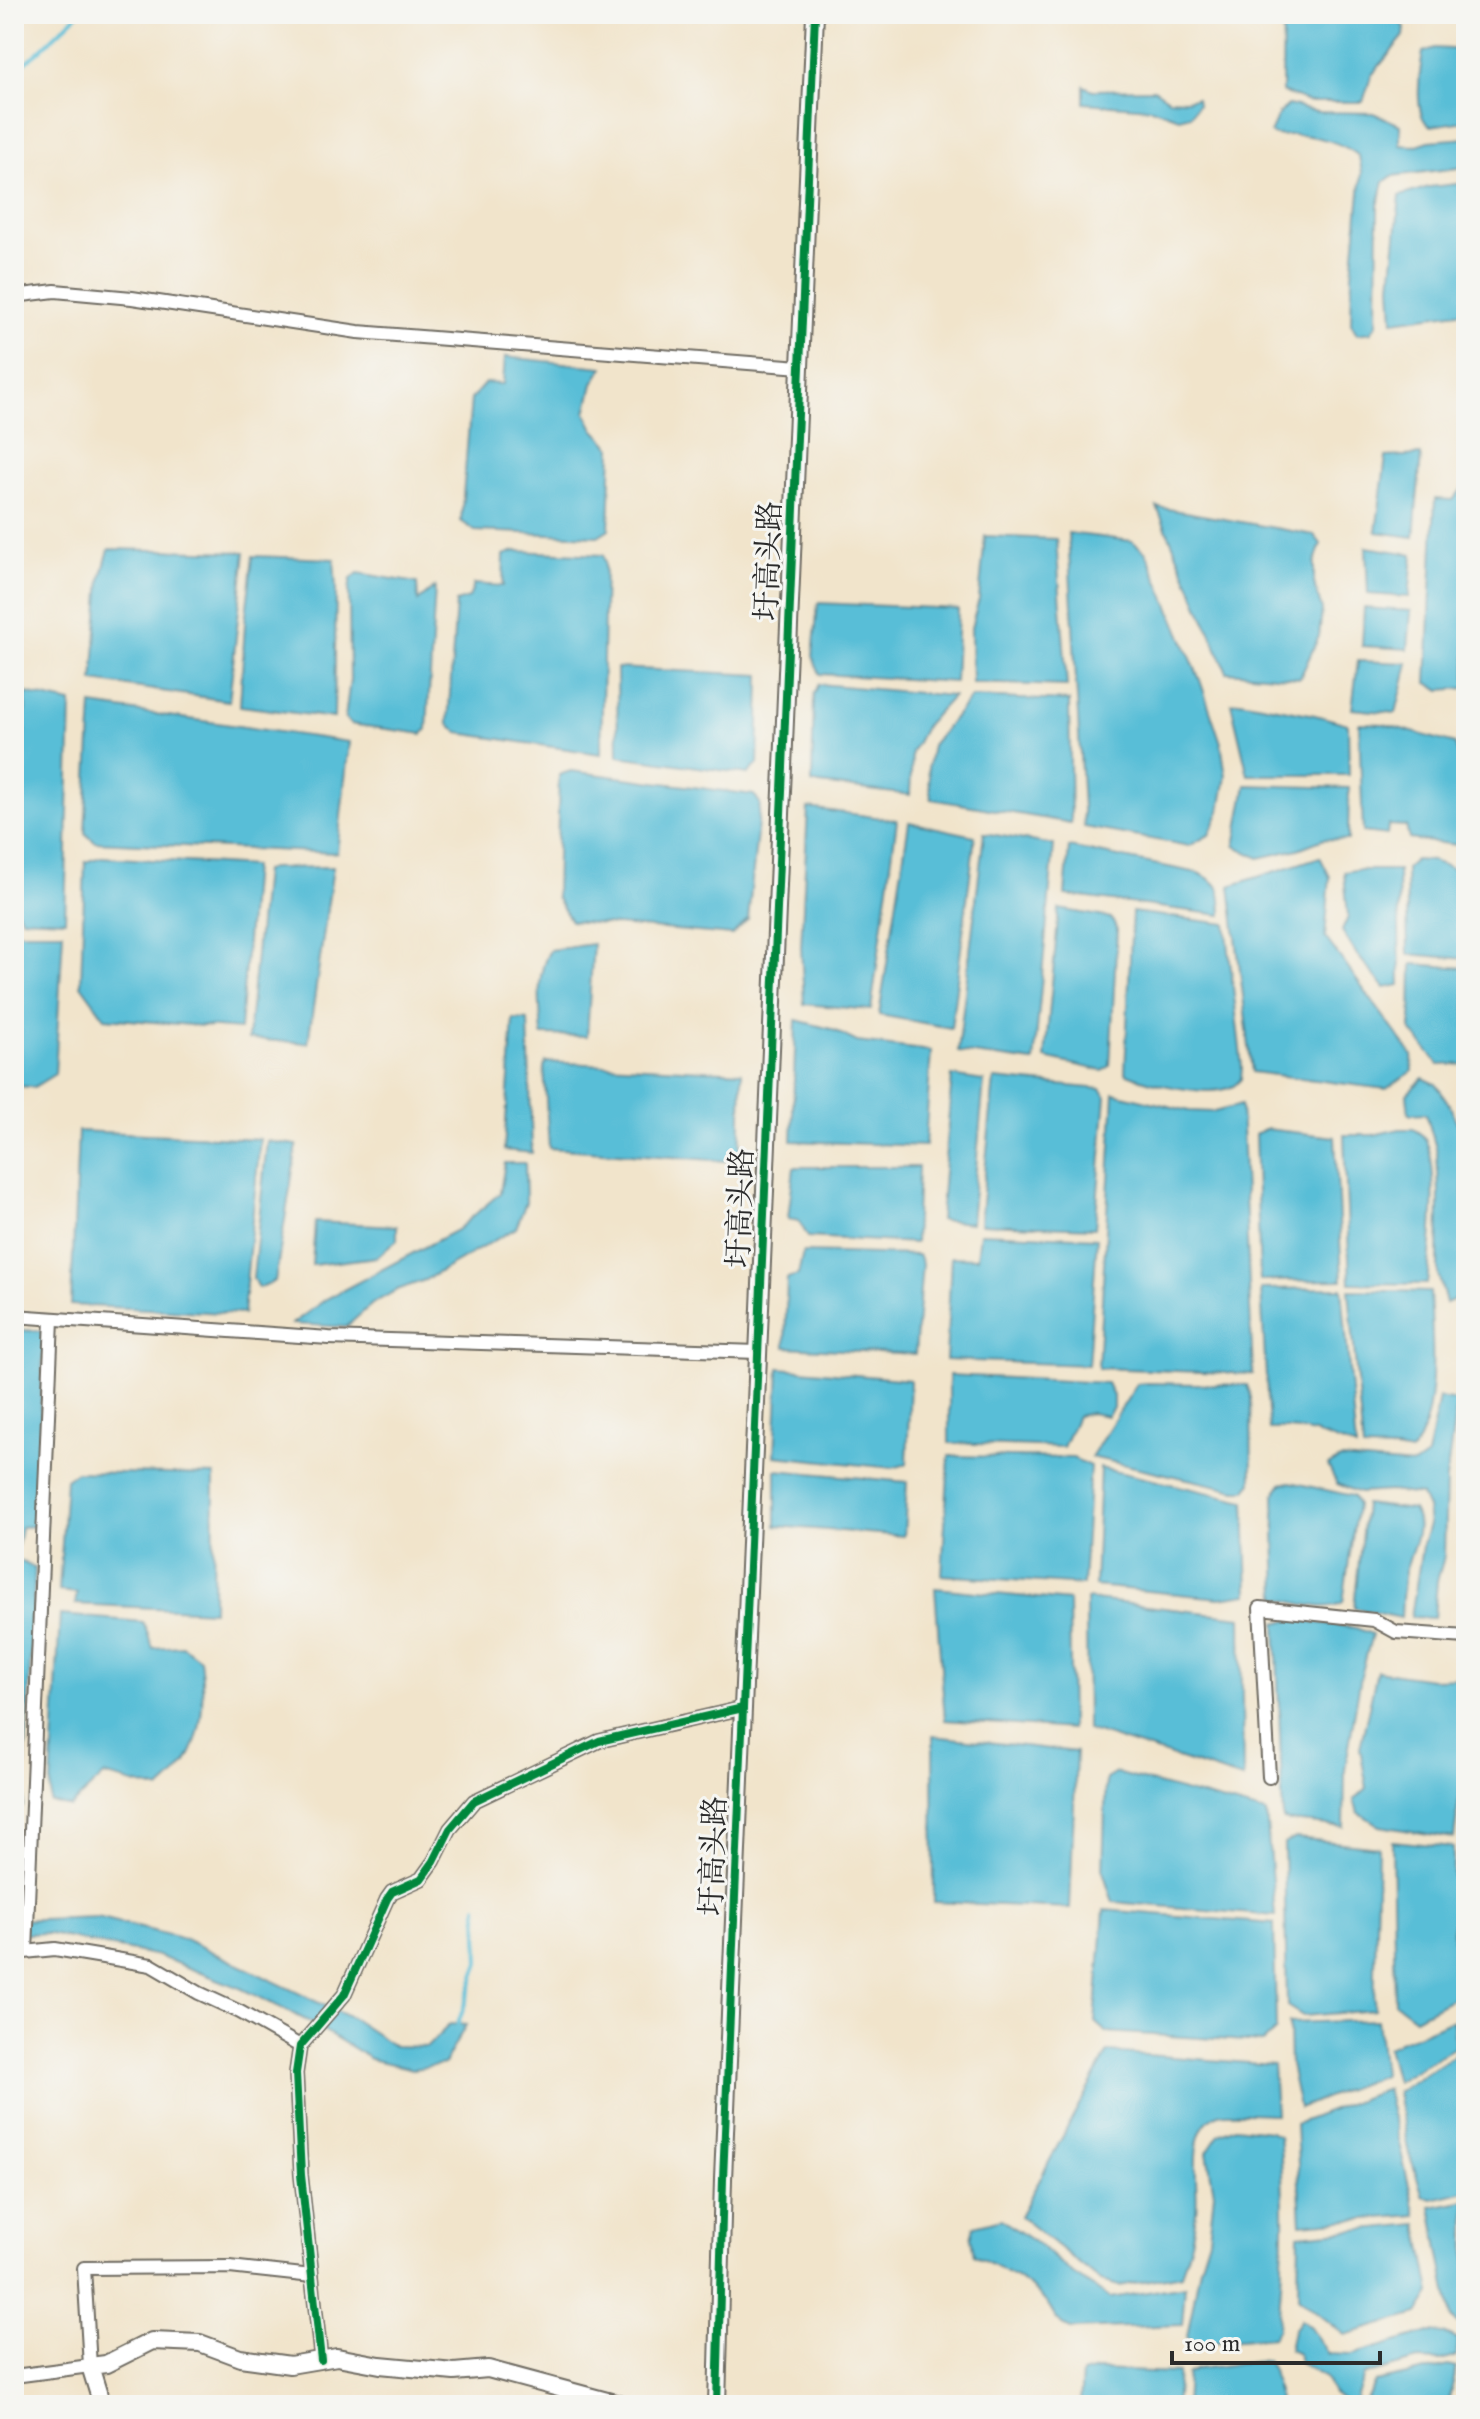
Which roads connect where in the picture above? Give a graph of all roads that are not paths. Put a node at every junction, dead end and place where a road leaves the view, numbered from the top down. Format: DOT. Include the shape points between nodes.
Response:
graph roads {
  1 [pos="815,14"];
  2 [pos="14,296"];
  3 [pos="800,367"];
  4 [pos="14,1316"];
  5 [pos="52,1319"];
  6 [pos="758,1352"];
  7 [pos="1466,1637"];
  8 [pos="743,1708"];
  9 [pos="1269,1777"];
  10 [pos="22,1948"];
  11 [pos="300,2046"];
  12 [pos="312,2276"];
  13 [pos="321,2360"];
  14 [pos="90,2366"];
  15 [pos="14,2376"];
  16 [pos="102,2405"];
  17 [pos="622,2405"];
  18 [pos="717,2405"];
  1 -- 3 [label="street, 圩高头路"];
  2 -- 3 [label="street" via="55,291 358,332"];
  3 -- 6 [label="street, 圩高头路"];
  4 -- 5 [label="street"];
  5 -- 6 [label="street" via="329,1338"];
  5 -- 10 [label="street"];
  6 -- 8 [label="street, 圩高头路"];
  7 -- 9 [label="street" via="1396,1632 1374,1620 1260,1608"];
  8 -- 11 [label="street" via="599,1741 474,1801 450,1829 421,1879 387,1899 344,1995"];
  8 -- 18 [label="street, 圩高头路"];
  10 -- 11 [label="street" via="151,1965"];
  11 -- 12 [label="street" via="296,2073 301,2175"];
  12 -- 13 [label="street"];
  12 -- 14 [label="street" via="230,2267 84,2268"];
  13 -- 14 [label="street" via="290,2365 240,2358 200,2343 152,2341 106,2364"];
  13 -- 17 [label="street" via="337,2357 454,2372 488,2369"];
  14 -- 15 [label="street"];
  14 -- 16 [label="street"];
}
